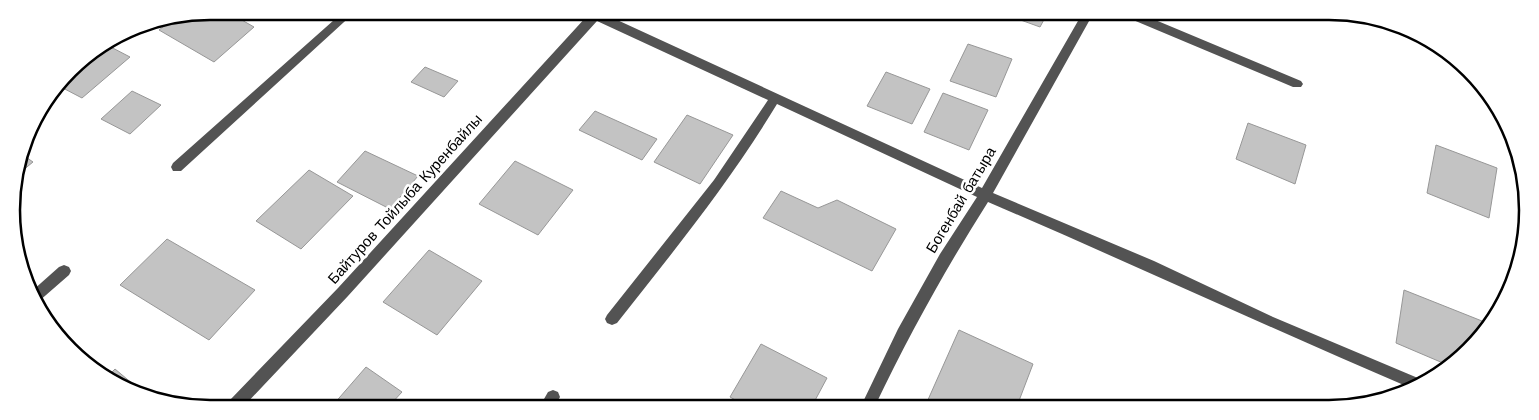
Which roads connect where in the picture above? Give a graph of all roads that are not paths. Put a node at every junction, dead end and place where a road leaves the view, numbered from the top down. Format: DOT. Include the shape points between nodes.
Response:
graph roads {
  1 [pos="341,20"];
  2 [pos="587,20"];
  3 [pos="608,20"];
  4 [pos="1085,20"];
  5 [pos="1144,20"];
  6 [pos="1297,84"];
  7 [pos="775,98"];
  8 [pos="177,167"];
  9 [pos="985,195"];
  10 [pos="64,271"];
  11 [pos="39,293"];
  12 [pos="612,318"];
  13 [pos="1411,381"];
  14 [pos="240,400"];
  15 [pos="871,400"];
  1 -- 8 [label="street"];
  2 -- 14 [label="street, Байтуров Тойлыба Куренбайлы" via="343,292"];
  3 -- 7 [label="street"];
  4 -- 9 [label="street, Богенбай батыра"];
  5 -- 6 [label="street"];
  7 -- 9 [label="street"];
  7 -- 12 [label="street" via="712,191"];
  9 -- 13 [label="street"];
  9 -- 15 [label="street, Богенбай батыра" via="903,332"];
  10 -- 11 [label="street"];
}
